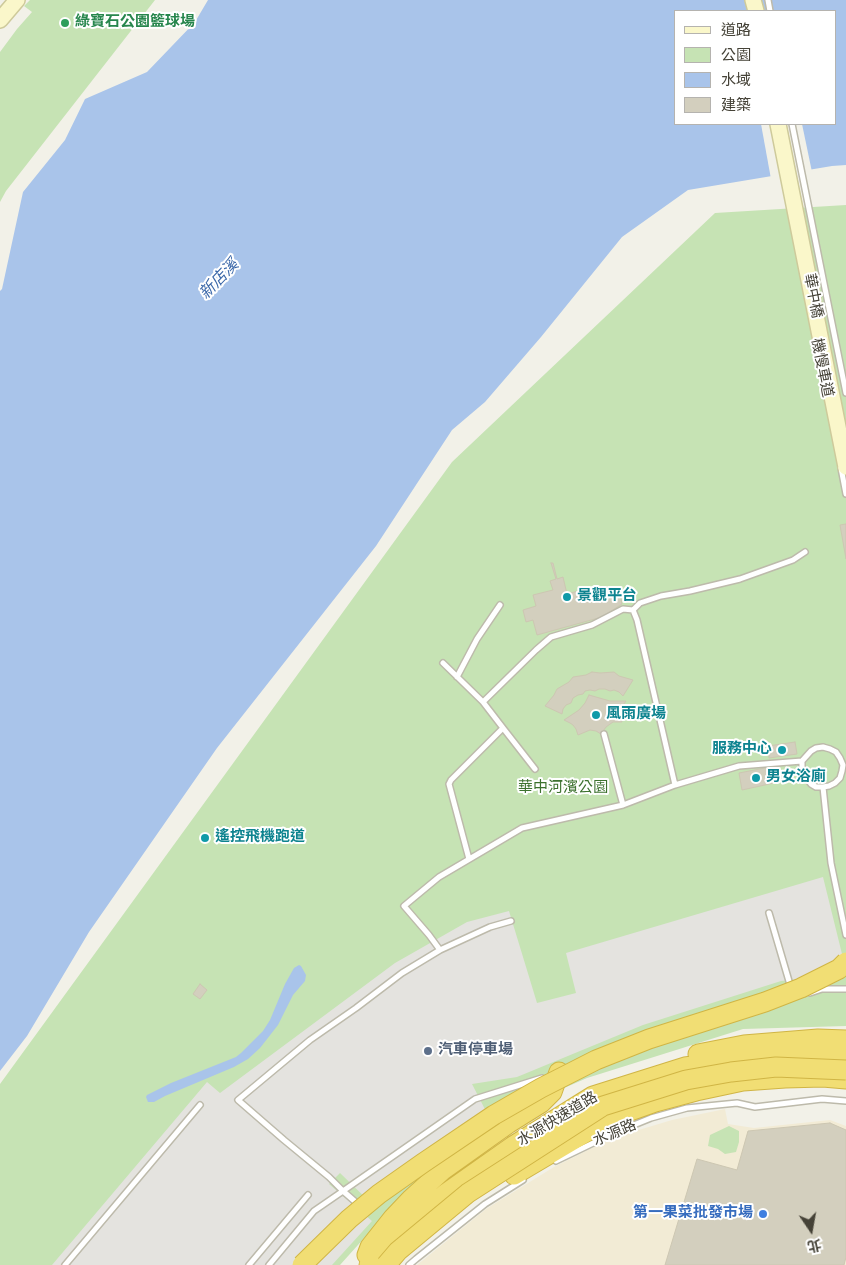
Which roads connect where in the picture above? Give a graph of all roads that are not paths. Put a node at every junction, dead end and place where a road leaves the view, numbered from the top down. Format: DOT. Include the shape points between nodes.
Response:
graph roads {
  1 [pos="17,0"];
  2 [pos="0,20"];
  3 [pos="773,125"];
  4 [pos="778,125"];
  5 [pos="786,125"];
  6 [pos="792,125"];
  7 [pos="846,393"];
  8 [pos="846,420"];
  9 [pos="846,467"];
  10 [pos="846,494"];
  11 [pos="805,552"];
  12 [pos="500,606"];
  13 [pos="633,610"];
  14 [pos="443,663"];
  15 [pos="457,677"];
  16 [pos="483,702"];
  17 [pos="503,728"];
  18 [pos="604,734"];
  19 [pos="802,761"];
  20 [pos="535,769"];
  21 [pos="676,785"];
  22 [pos="823,788"];
  23 [pos="623,805"];
  24 [pos="469,859"];
  25 [pos="769,912"];
  26 [pos="511,921"];
  27 [pos="846,935"];
  28 [pos="440,950"];
  29 [pos="843,966"];
  30 [pos="846,989"];
  31 [pos="804,995"];
  32 [pos="794,998"];
  33 [pos="774,1008"];
  34 [pos="846,1040"];
  35 [pos="846,1057"];
  36 [pos="846,1070"];
  37 [pos="559,1072"];
  38 [pos="846,1079"];
  39 [pos="594,1096"];
  40 [pos="846,1100"];
  41 [pos="200,1105"];
  42 [pos="550,1164"];
  43 [pos="520,1177"];
  44 [pos="343,1191"];
  45 [pos="308,1195"];
  46 [pos="364,1209"];
  47 [pos="406,1257"];
  48 [pos="416,1259"];
  49 [pos="65,1265"];
  50 [pos="249,1265"];
  51 [pos="269,1265"];
  52 [pos="302,1265"];
  53 [pos="363,1265"];
  54 [pos="369,1265"];
  55 [pos="386,1265"];
  1 -- 2 [label="main road"];
  3 -- 10 [label="lane, 機慢車道"];
  4 -- 9 [label="main road, 華中橋"];
  5 -- 8 [label="main road, 華中橋"];
  6 -- 7 [label="lane, 機慢車道"];
  11 -- 13 [label="lane" via="793,560 740,579 647,600"];
  12 -- 15 [label="lane" via="477,639"];
  13 -- 16 [label="lane" via="623,609 592,625 551,638"];
  13 -- 21 [label="lane"];
  14 -- 15 [label="lane"];
  15 -- 16 [label="lane"];
  16 -- 17 [label="lane"];
  17 -- 20 [label="lane"];
  17 -- 24 [label="lane" via="449,784"];
  18 -- 23 [label="lane"];
  19 -- 21 [label="lane" via="739,766"];
  19 -- 22 [label="lane" via="806,779"];
  19 -- 22 [label="lane" via="816,748 836,752 843,765 840,778"];
  21 -- 23 [label="lane"];
  22 -- 27 [label="lane" via="830,863"];
  23 -- 24 [label="lane" via="522,828"];
  24 -- 28 [label="lane" via="439,877 404,906"];
  25 -- 32 [label="lane"];
  26 -- 28 [label="lane"];
  28 -- 44 [label="lane" via="402,973 310,1040 238,1100"];
  29 -- 33 [label="highway, bridge" via="807,992"];
  29 -- 52 [label="highway, bridge" via="765,1002 649,1039 596,1060 542,1088 494,1115 379,1194 348,1219"];
  30 -- 31 [label="lane" via="822,989"];
  33 -- 37 [label="lane"];
  34 -- 39 [label="highway" via="744,1045 677,1058 613,1081"];
  35 -- 39 [label="highway, 水源快速道路" via="768,1056 685,1067"];
  36 -- 47 [label="highway, 水源快速道路, bridge" via="776,1067 731,1072 686,1080 604,1106 468,1193"];
  37 -- 44 [label="lane" via="475,1099"];
  37 -- 53 [label="highway" via="552,1092 541,1103 443,1170 411,1199 370,1247"];
  38 -- 43 [label="highway" via="743,1081 655,1102 610,1118"];
  39 -- 54 [label="highway, 水源快速道路" via="513,1146 445,1194 407,1225"];
  40 -- 42 [label="lane, 水源路" via="687,1108 614,1133"];
  41 -- 49 [label="lane"];
  43 -- 47 [label="highway, bridge" via="439,1228"];
  43 -- 48 [label="lane"];
  44 -- 46 [label="lane"];
  44 -- 51 [label="lane" via="314,1211"];
  45 -- 50 [label="lane"];
  47 -- 48 [label="lane"];
  47 -- 48 [label="lane"];
  47 -- 55 [label="highway, 水源快速道路, bridge"];
}
